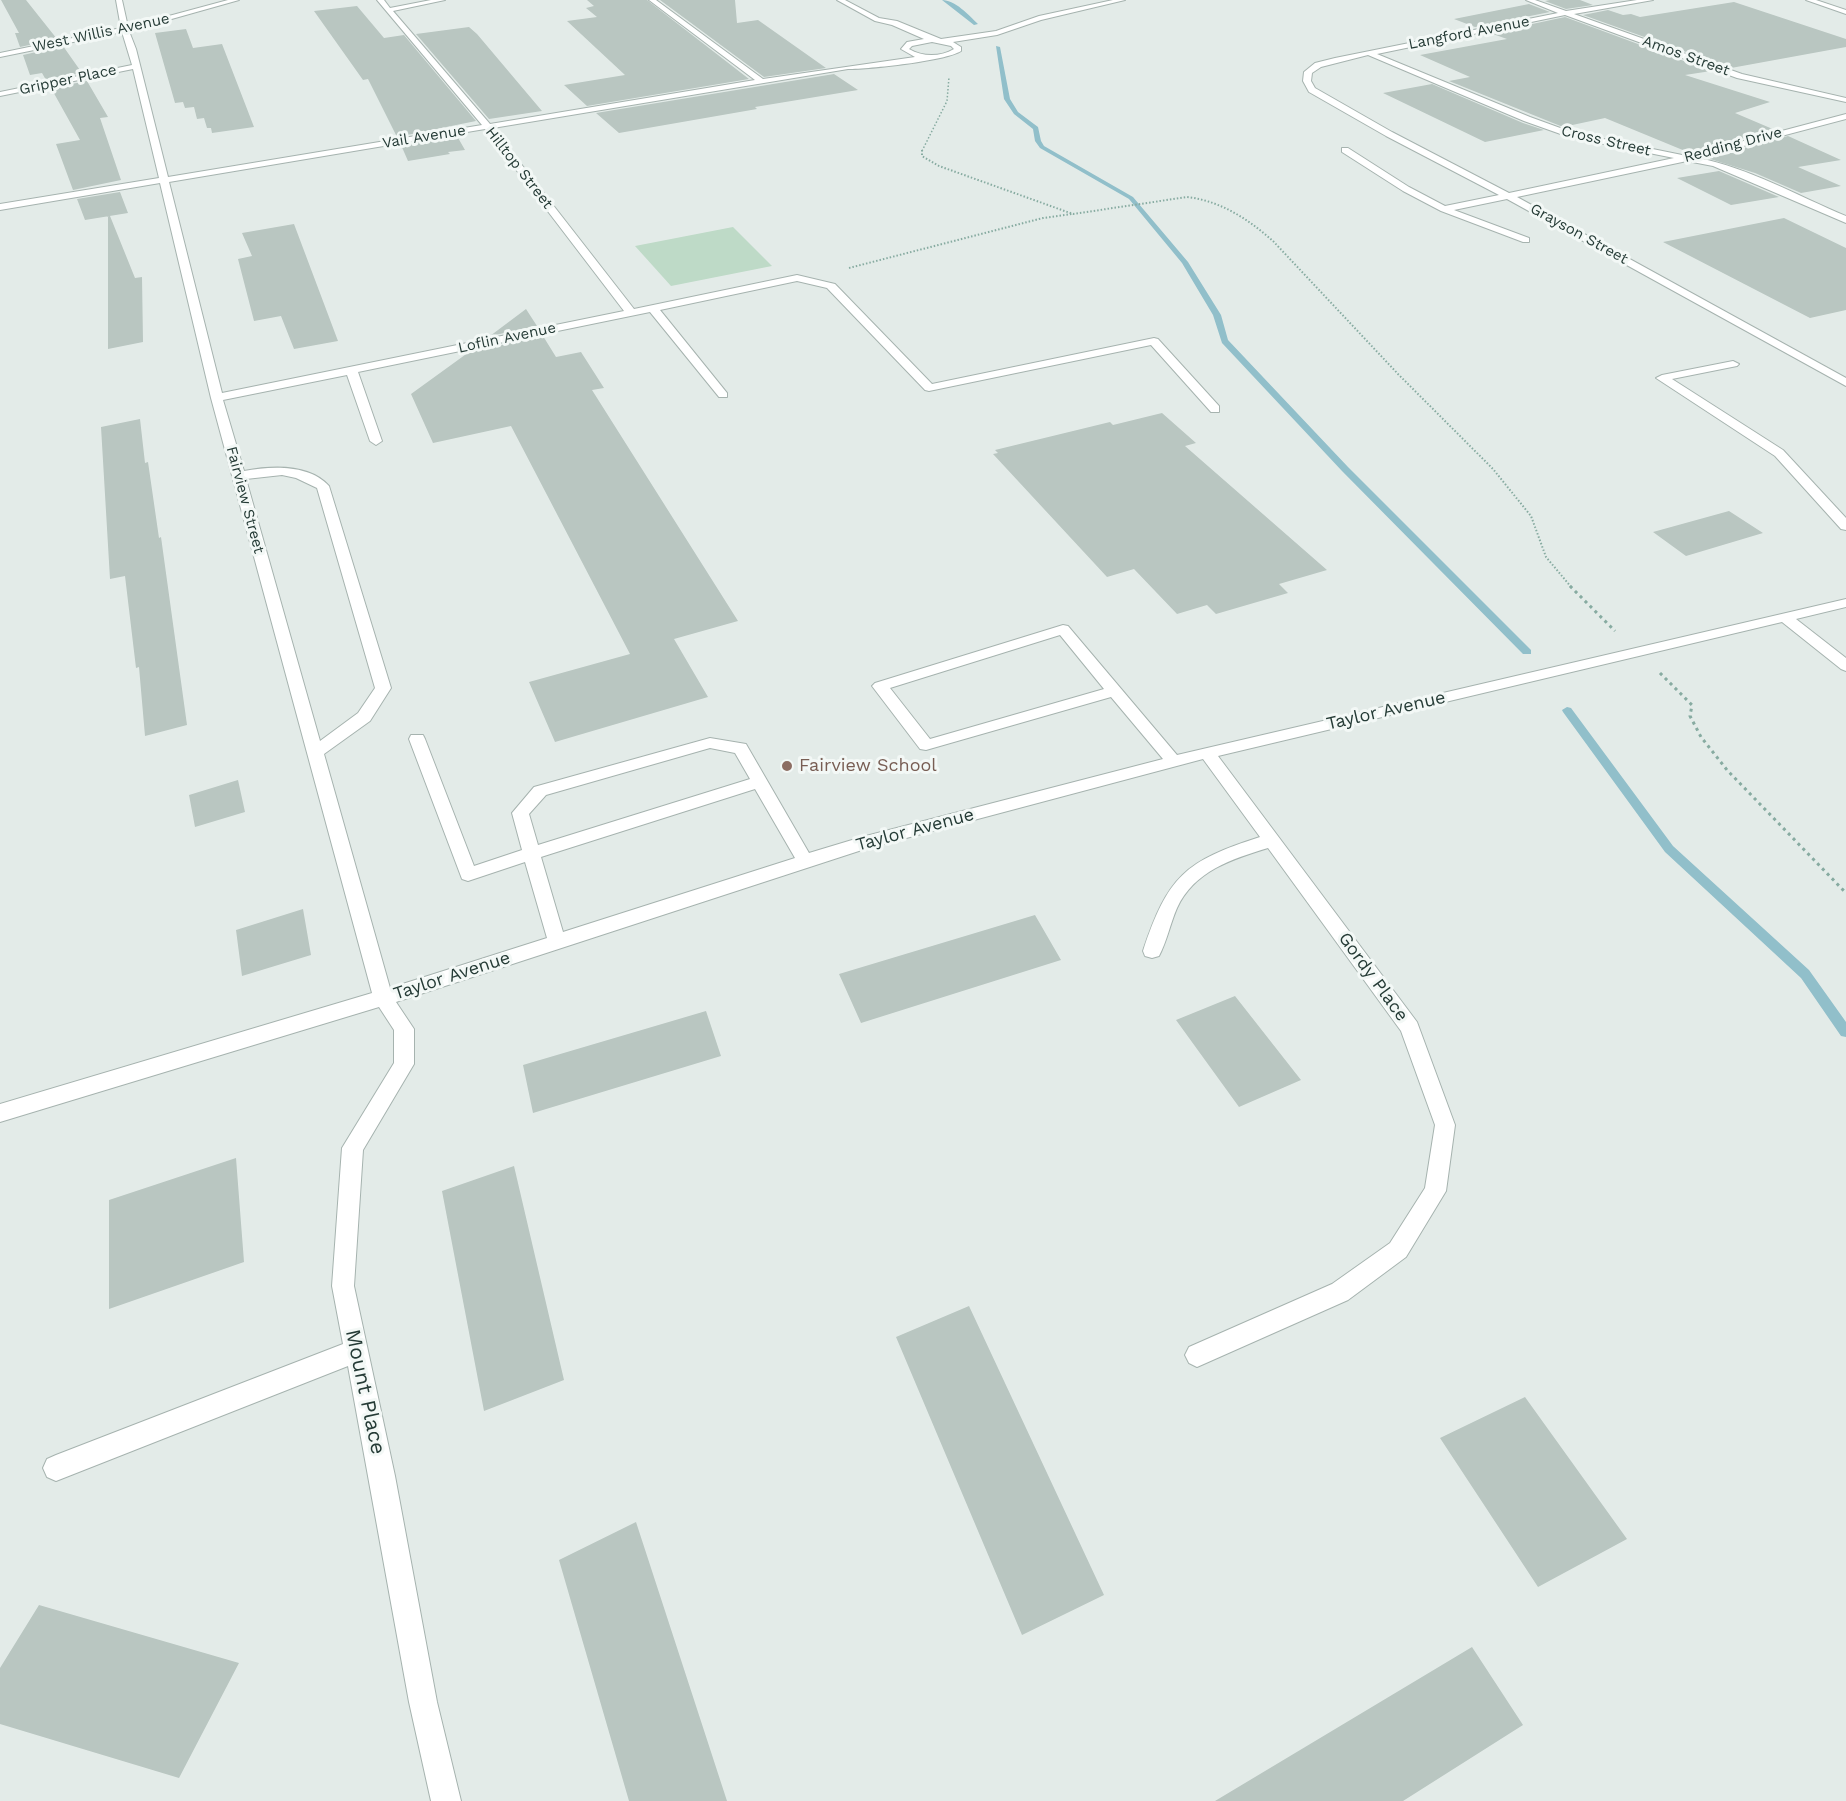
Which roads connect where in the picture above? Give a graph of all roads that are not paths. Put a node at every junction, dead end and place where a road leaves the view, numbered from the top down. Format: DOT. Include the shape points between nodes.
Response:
graph roads {
  1 [pos="119,0"];
  2 [pos="236,0"];
  3 [pos="380,0"];
  4 [pos="441,0"];
  5 [pos="652,0"];
  6 [pos="840,0"];
  7 [pos="1122,0"];
  8 [pos="1529,0"];
  9 [pos="1650,0"];
  10 [pos="1809,0"];
  11 [pos="388,10"];
  12 [pos="1846,12"];
  13 [pos="1567,13"];
  14 [pos="877,20"];
  15 [pos="124,30"];
  16 [pos="884,30"];
  17 [pos="997,33"];
  18 [pos="936,41"];
  19 [pos="905,45"];
  20 [pos="958,49"];
  21 [pos="1369,53"];
  22 [pos="0,55"];
  23 [pos="929,57"];
  24 [pos="136,66"];
  25 [pos="848,68"];
  26 [pos="763,82"];
  27 [pos="1311,88"];
  28 [pos="0,94"];
  29 [pos="1846,99"];
  30 [pos="1846,116"];
  31 [pos="488,127"];
  32 [pos="1345,150"];
  33 [pos="1688,158"];
  34 [pos="164,180"];
  35 [pos="1509,196"];
  36 [pos="0,207"];
  37 [pos="1444,209"];
  38 [pos="1846,220"];
  39 [pos="1526,240"];
  40 [pos="652,307"];
  41 [pos="630,311"];
  42 [pos="1733,364"];
  43 [pos="351,370"];
  44 [pos="1846,383"];
  45 [pos="723,395"];
  46 [pos="217,398"];
  47 [pos="1215,409"];
  48 [pos="376,441"];
  49 [pos="239,476"];
  50 [pos="1846,526"];
  51 [pos="1846,603"];
  52 [pos="1784,617"];
  53 [pos="1846,666"];
  54 [pos="1114,691"];
  55 [pos="417,739"];
  56 [pos="315,752"];
  57 [pos="1208,753"];
  58 [pos="1174,762"];
  59 [pos="759,782"];
  60 [pos="1272,840"];
  61 [pos="532,855"];
  62 [pos="805,861"];
  63 [pos="557,942"];
  64 [pos="1152,951"];
  65 [pos="383,998"];
  66 [pos="0,1113"];
  67 [pos="356,1351"];
  68 [pos="1197,1355"];
  69 [pos="56,1468"];
  70 [pos="446,1801"];
  1 -- 15 [label="street, Fairview Street"];
  2 -- 15 [label="street, West Willis Avenue"];
  3 -- 11 [label="street, Hilltop Street"];
  4 -- 11 [label="street"];
  5 -- 26 [label="street"];
  6 -- 14 [label="street"];
  7 -- 17 [label="street" via="1038,18"];
  8 -- 13 [label="street, Amos Street"];
  9 -- 13 [label="street, Langford Avenue"];
  10 -- 12 [label="street"];
  11 -- 31 [label="street, Hilltop Street"];
  13 -- 21 [label="street, Langford Avenue"];
  13 -- 29 [label="street, Amos Street" via="1740,76"];
  14 -- 16 [label="street" via="876,25"];
  14 -- 18 [label="street"];
  15 -- 22 [label="street, West Willis Avenue"];
  15 -- 24 [label="street, Fairview Street"];
  17 -- 18 [label="street"];
  17 -- 20 [label="street"];
  18 -- 19 [label="street, Vail Avenue"];
  18 -- 20 [label="street"];
  19 -- 23 [label="street" via="913,54"];
  19 -- 25 [label="street, Vail Avenue" via="890,57"];
  20 -- 23 [label="street, Vail Avenue"];
  21 -- 27 [label="street, Langford Avenue" via="1318,65 1308,72 1306,81"];
  21 -- 33 [label="street, Cross Street" via="1572,135"];
  23 -- 25 [label="street, Vail Avenue"];
  24 -- 28 [label="street, Gripper Place"];
  24 -- 34 [label="street, Fairview Street"];
  25 -- 26 [label="street, Vail Avenue"];
  26 -- 31 [label="street, Vail Avenue"];
  27 -- 35 [label="street, Grayson Street" via="1389,134"];
  30 -- 33 [label="street, Redding Drive"];
  31 -- 34 [label="street, Vail Avenue"];
  31 -- 41 [label="street, Hilltop Street"];
  32 -- 37 [label="street"];
  33 -- 35 [label="street, Redding Drive"];
  33 -- 38 [label="street, Cross Street" via="1753,179"];
  34 -- 36 [label="street, Vail Avenue"];
  34 -- 46 [label="street, Fairview Street"];
  35 -- 37 [label="street, Redding Drive"];
  35 -- 44 [label="street, Grayson Street"];
  37 -- 39 [label="street"];
  40 -- 41 [label="street, Loflin Avenue"];
  40 -- 45 [label="street"];
  40 -- 47 [label="street, Loflin Avenue" via="797,278 831,286 929,388 1154,341"];
  41 -- 43 [label="street, Loflin Avenue"];
  42 -- 50 [label="street" via="1662,378 1779,453"];
  43 -- 46 [label="street, Loflin Avenue"];
  43 -- 48 [label="street"];
  46 -- 49 [label="street, Fairview Street"];
  49 -- 56 [label="street, Fairview Street"];
  49 -- 56 [label="street" via="269,470 299,473 323,486 383,688 364,717"];
  51 -- 52 [label="street, Taylor Avenue"];
  52 -- 53 [label="street"];
  52 -- 57 [label="street, Taylor Avenue"];
  54 -- 54 [label="street" via="1063,629 880,686 926,745"];
  54 -- 58 [label="street"];
  55 -- 61 [label="street" via="468,874"];
  56 -- 65 [label="street, Fairview Street"];
  57 -- 58 [label="street, Taylor Avenue"];
  57 -- 60 [label="street, Gordy Place"];
  58 -- 62 [label="street, Taylor Avenue"];
  59 -- 61 [label="street"];
  59 -- 61 [label="street" via="740,747 710,743 540,791 520,813"];
  59 -- 62 [label="street"];
  60 -- 64 [label="street" via="1223,856 1184,880 1163,913"];
  60 -- 68 [label="street, Gordy Place" via="1410,1028 1445,1125 1437,1180 1435,1191 1398,1250 1340,1292"];
  61 -- 63 [label="street"];
  62 -- 63 [label="street, Taylor Avenue"];
  63 -- 65 [label="street, Taylor Avenue"];
  65 -- 66 [label="street, Taylor Avenue"];
  65 -- 67 [label="street, Mount Place" via="404,1029 404,1064 353,1148 343,1286"];
  67 -- 69 [label="street"];
  67 -- 70 [label="street, Mount Place" via="423,1702"];
}
